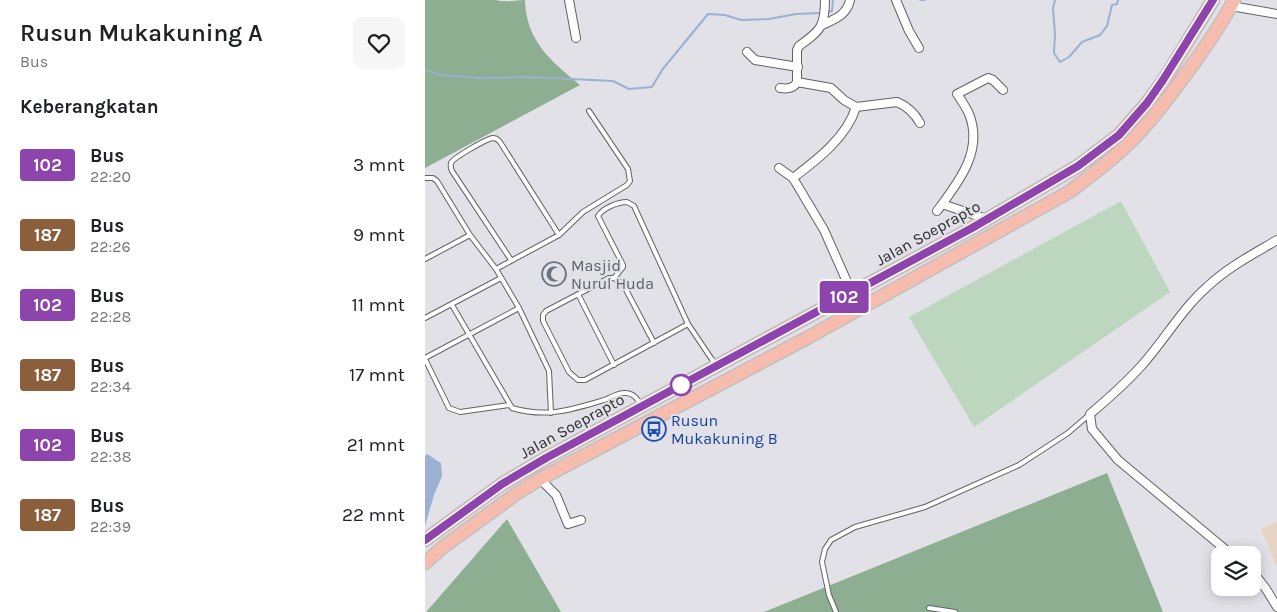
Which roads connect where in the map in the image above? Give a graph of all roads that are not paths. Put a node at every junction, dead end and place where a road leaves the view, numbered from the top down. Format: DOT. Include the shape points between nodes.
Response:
graph roads {
  1 [pos="569,0"];
  2 [pos="825,0"];
  3 [pos="850,0"];
  4 [pos="896,0"];
  5 [pos="1213,0"];
  6 [pos="1233,3"];
  7 [pos="1277,14"];
  8 [pos="823,22"];
  9 [pos="576,38"];
  10 [pos="919,48"];
  11 [pos="747,52"];
  12 [pos="798,67"];
  13 [pos="797,82"];
  14 [pos="780,88"];
  15 [pos="1003,90"];
  16 [pos="856,107"];
  17 [pos="589,111"];
  18 [pos="920,123"];
  19 [pos="779,168"];
  20 [pos="425,178"];
  21 [pos="793,178"];
  22 [pos="942,204"];
  23 [pos="937,211"];
  24 [pos="987,220"];
  25 [pos="559,234"];
  26 [pos="470,235"];
  27 [pos="1277,240"];
  28 [pos="425,259"];
  29 [pos="511,260"];
  30 [pos="496,269"];
  31 [pos="501,278"];
  32 [pos="614,278"];
  33 [pos="852,293"];
  34 [pos="578,294"];
  35 [pos="452,305"];
  36 [pos="519,308"];
  37 [pos="425,318"];
  38 [pos="688,324"];
  39 [pos="469,334"];
  40 [pos="654,343"];
  41 [pos="425,359"];
  42 [pos="614,365"];
  43 [pos="716,366"];
  44 [pos="509,405"];
  45 [pos="643,406"];
  46 [pos="551,413"];
  47 [pos="1090,414"];
  48 [pos="540,479"];
  49 [pos="581,520"];
  50 [pos="425,540"];
  51 [pos="1221,546"];
  52 [pos="425,563"];
  53 [pos="1261,582"];
  54 [pos="1277,607"];
  55 [pos="929,608"];
  56 [pos="836,612"];
  57 [pos="955,612"];
  1 -- 9 [label="street"];
  2 -- 8 [label="street"];
  3 -- 8 [label="street" via="844,14"];
  4 -- 10 [label="street"];
  5 -- 24 [label="highway, Jalan Soeprapto" via="1147,103 1119,135 1078,166"];
  6 -- 7 [label="street"];
  6 -- 48 [label="highway, Jalan Soeprapto" via="1211,40 1163,106 1127,146 1069,192 807,338"];
  8 -- 12 [label="street" via="818,32 798,48"];
  11 -- 12 [label="street" via="755,60"];
  12 -- 13 [label="street"];
  13 -- 14 [label="street" via="790,88"];
  13 -- 16 [label="street" via="831,88"];
  15 -- 22 [label="street" via="988,78 957,94 969,112 973,141 969,163"];
  16 -- 18 [label="street" via="897,102"];
  16 -- 21 [label="street" via="840,135"];
  17 -- 25 [label="lane" via="628,169 630,181 578,216"];
  19 -- 21 [label="street"];
  20 -- 26 [label="lane" via="437,181"];
  21 -- 33 [label="street" via="831,242"];
  22 -- 23 [label="street"];
  22 -- 24 [label="street"];
  24 -- 33 [label="highway, Jalan Soeprapto"];
  25 -- 29 [label="lane"];
  25 -- 29 [label="lane" via="497,139 459,156 450,166 451,172"];
  26 -- 28 [label="lane"];
  26 -- 30 [label="lane"];
  27 -- 47 [label="street" via="1225,271 1205,288 1144,363"];
  29 -- 30 [label="lane"];
  30 -- 31 [label="lane"];
  31 -- 35 [label="lane"];
  31 -- 36 [label="lane"];
  32 -- 34 [label="lane"];
  32 -- 38 [label="lane" via="623,265 598,216 617,204 627,202 634,206"];
  32 -- 40 [label="lane" via="623,284"];
  33 -- 43 [label="highway, Jalan Soeprapto"];
  34 -- 42 [label="lane"];
  34 -- 42 [label="lane" via="546,311 543,321 569,372 578,380 585,380"];
  35 -- 37 [label="lane"];
  35 -- 39 [label="lane"];
  36 -- 39 [label="lane"];
  36 -- 46 [label="lane" via="549,371"];
  38 -- 40 [label="lane"];
  38 -- 43 [label="lane"];
  39 -- 41 [label="lane"];
  39 -- 44 [label="lane"];
  40 -- 42 [label="lane"];
  41 -- 44 [label="lane" via="449,408 472,412"];
  43 -- 45 [label="highway, Jalan Soeprapto"];
  44 -- 46 [label="lane" via="522,411"];
  45 -- 46 [label="lane" via="628,392"];
  45 -- 50 [label="highway, Jalan Soeprapto" via="502,484"];
  47 -- 51 [label="street" via="1092,429 1118,460"];
  47 -- 56 [label="lane" via="1068,433 1019,465 925,507 855,527 831,540 825,548 822,562"];
  48 -- 49 [label="street" via="556,495 568,524"];
  48 -- 52 [label="highway, Jalan Soeprapto"];
  53 -- 54 [label="street"];
  55 -- 57 [label="lane"];
}
